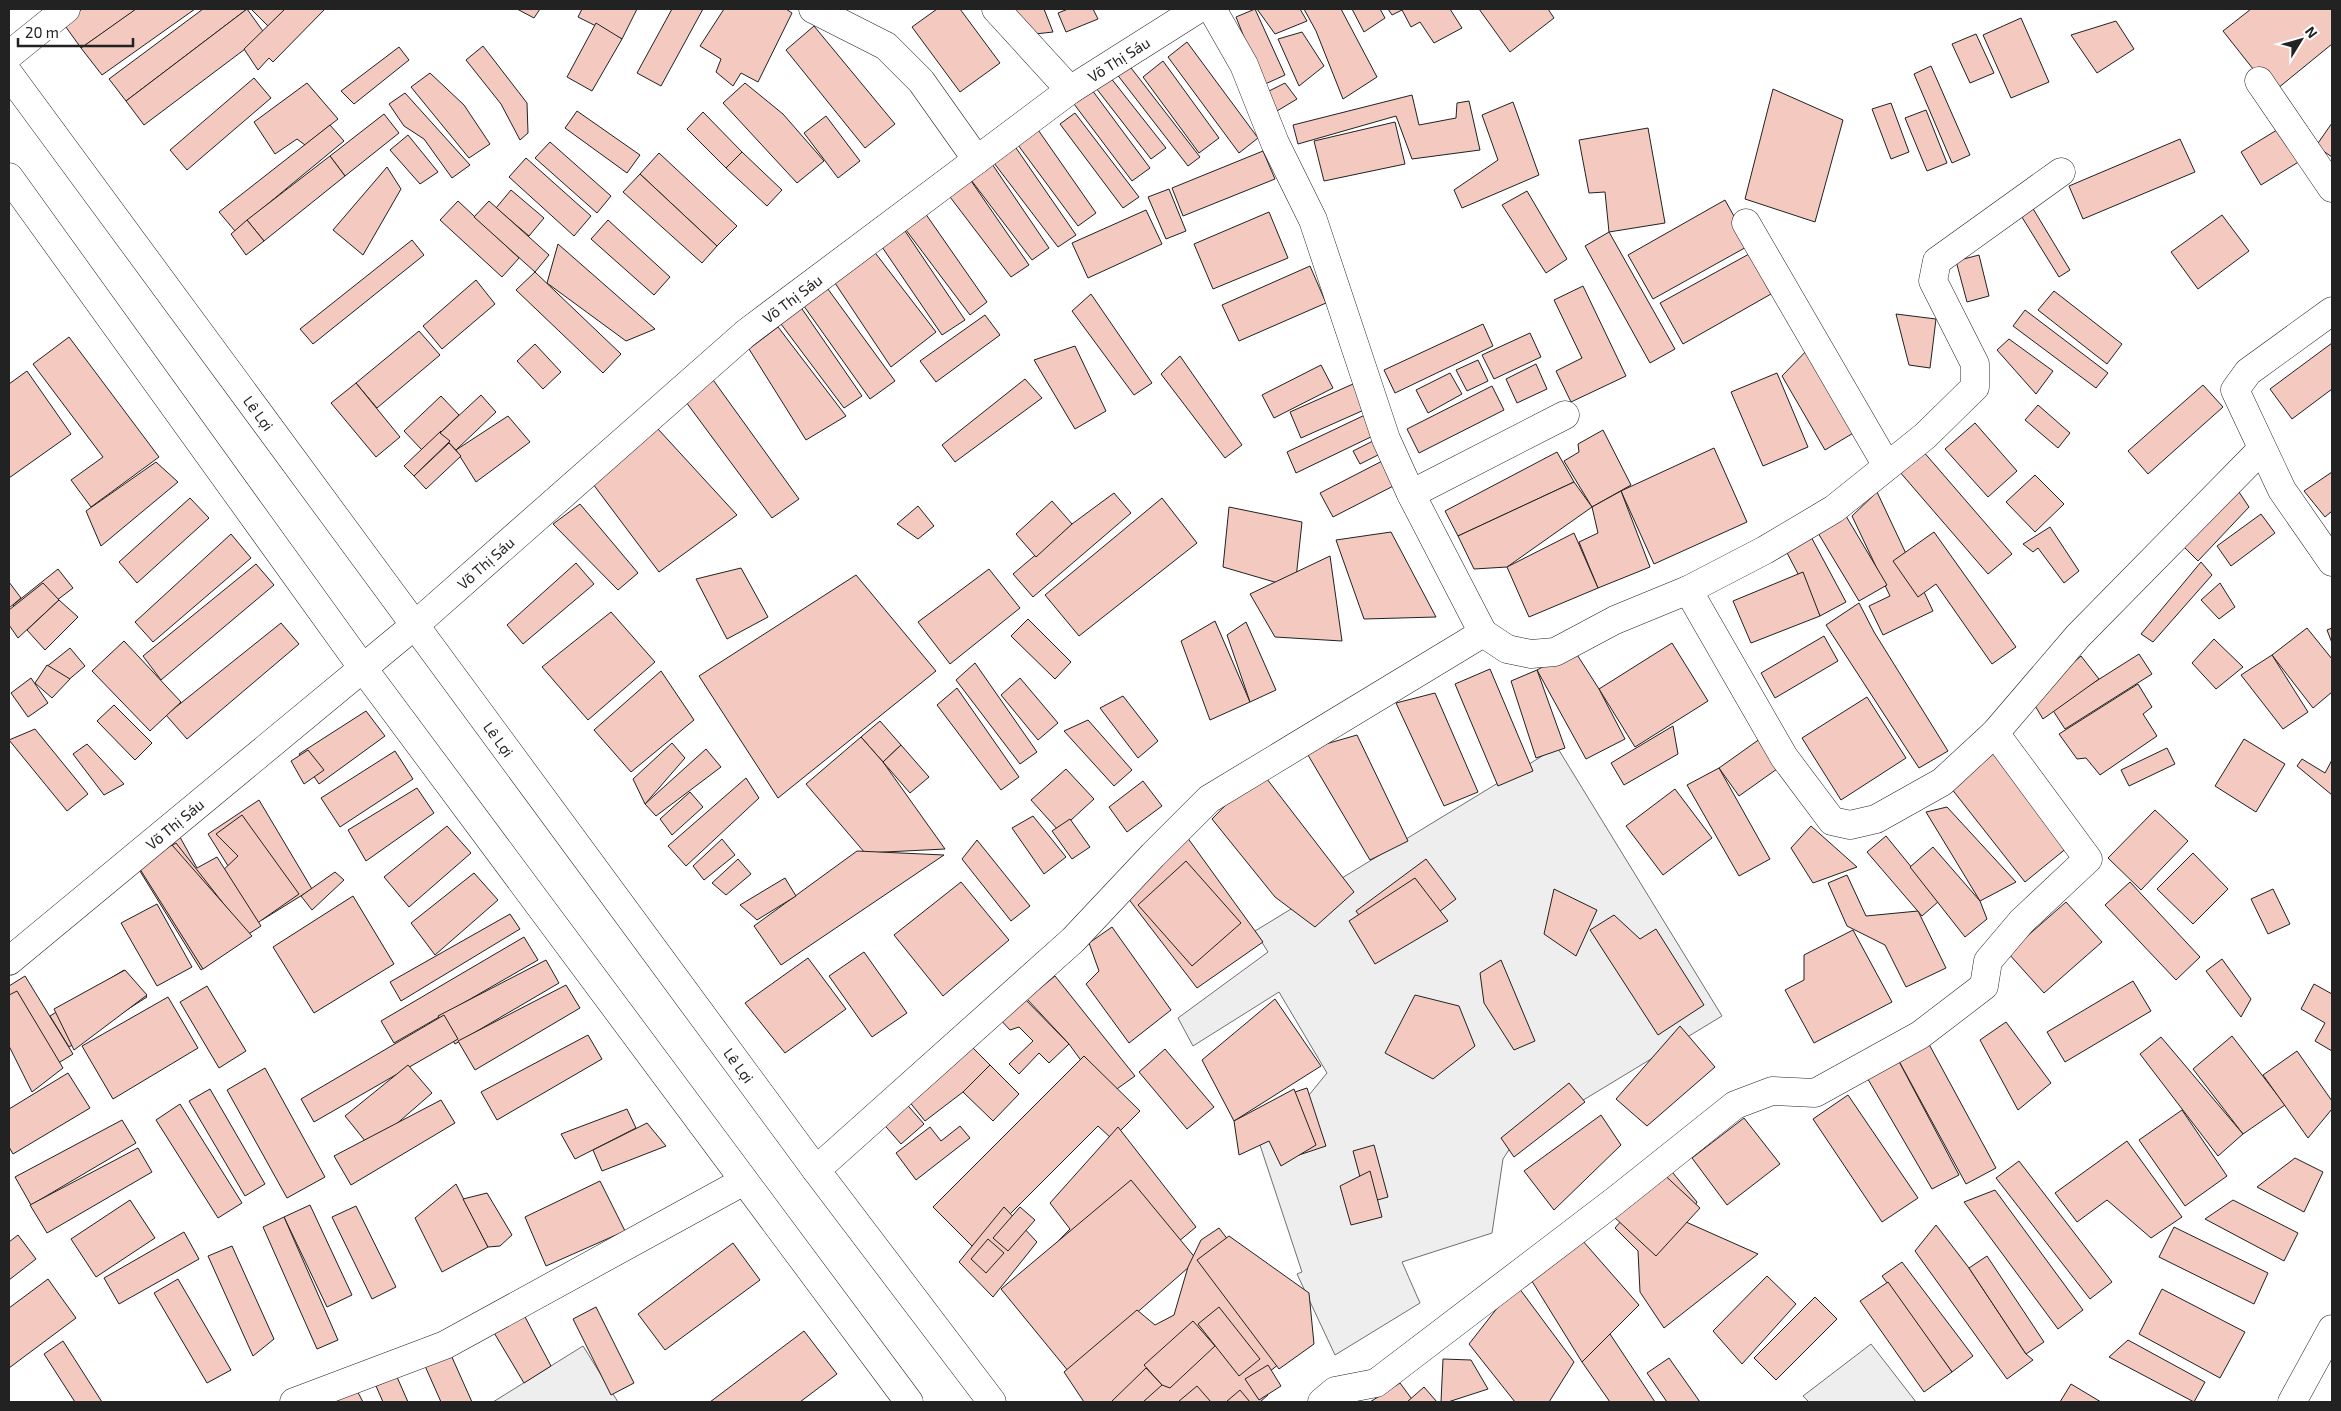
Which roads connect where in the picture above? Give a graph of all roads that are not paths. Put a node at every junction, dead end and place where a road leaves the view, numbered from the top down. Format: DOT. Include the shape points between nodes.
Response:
graph roads {
  1 [pos="66,9"];
  2 [pos="813,9"];
  3 [pos="996,9"];
  4 [pos="1198,9"];
  5 [pos="1212,9"];
  6 [pos="9,55"];
  7 [pos="9,74"];
  8 [pos="2259,81"];
  9 [pos="1070,90"];
  10 [pos="977,160"];
  11 [pos="2062,172"];
  12 [pos="9,178"];
  13 [pos="2332,188"];
  14 [pos="1746,223"];
  15 [pos="2332,311"];
  16 [pos="1565,415"];
  17 [pos="2262,448"];
  18 [pos="1887,466"];
  19 [pos="1411,494"];
  20 [pos="2332,562"];
  21 [pos="1688,590"];
  22 [pos="415,625"];
  23 [pos="1483,633"];
  24 [pos="362,667"];
  25 [pos="1996,733"];
  26 [pos="9,961"];
  27 [pos="816,1170"];
  28 [pos="744,1181"];
  29 [pos="2332,1329"];
  30 [pos="294,1402"];
  31 [pos="909,1402"];
  32 [pos="992,1402"];
  33 [pos="1322,1402"];
  34 [pos="2292,1402"];
  1 -- 6 [label="street"];
  2 -- 10 [label="street" via="886,46 922,81"];
  3 -- 9 [label="street"];
  4 -- 9 [label="street, Võ Thị Sáu"];
  5 -- 19 [label="street" via="1244,65 1275,142 1313,220 1386,439"];
  7 -- 22 [label="street, Lê Lợi"];
  8 -- 13 [label="street"];
  9 -- 10 [label="street, Võ Thị Sáu"];
  10 -- 22 [label="street, Võ Thị Sáu" via="746,333"];
  11 -- 18 [label="street" via="1937,261 1933,281 1975,364 1975,387 1925,436"];
  12 -- 24 [label="street"];
  14 -- 18 [label="street"];
  15 -- 17 [label="street" via="2248,372 2235,390"];
  16 -- 19 [label="street"];
  17 -- 20 [label="street" via="2282,490"];
  17 -- 25 [label="street" via="2078,636"];
  18 -- 21 [label="street" via="1834,509"];
  19 -- 23 [label="street"];
  21 -- 23 [label="street" via="1615,620 1555,652 1530,654 1507,649"];
  21 -- 25 [label="street" via="1784,756 1832,821 1850,825 1876,819 1942,782"];
  22 -- 24 [label="street, Võ Thị Sáu"];
  22 -- 27 [label="street, Lê Lợi"];
  23 -- 27 [label="street" via="1209,799 1073,940"];
  24 -- 26 [label="street, Võ Thị Sáu"];
  24 -- 28 [label="street"];
  25 -- 33 [label="street" via="2088,859 2020,922 1988,961 1984,986 1920,1035 1815,1093 1772,1091 1735,1105 1376,1383 1335,1391"];
  27 -- 32 [label="street, Lê Lợi"];
  28 -- 30 [label="street" via="445,1345"];
  28 -- 31 [label="street"];
  29 -- 34 [label="street"];
}
